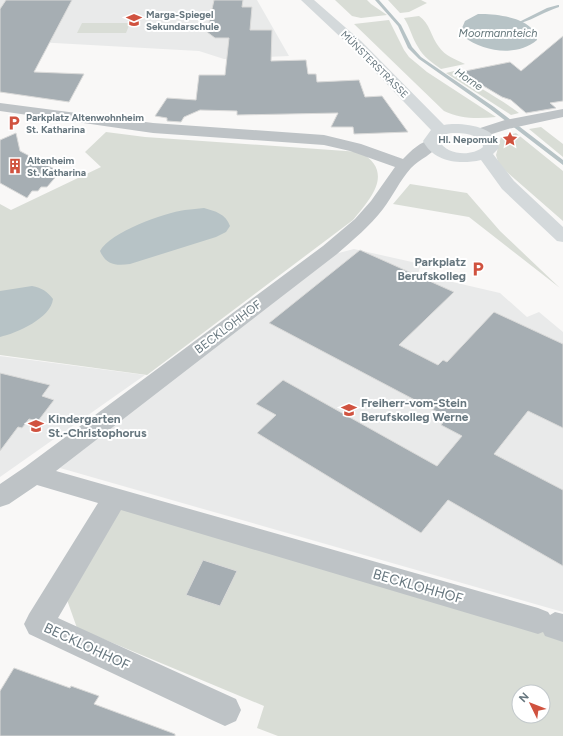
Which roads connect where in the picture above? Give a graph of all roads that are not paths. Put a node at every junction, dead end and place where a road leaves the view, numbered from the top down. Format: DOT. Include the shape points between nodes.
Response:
graph roads {
  1 [pos="307,0"];
  2 [pos="322,0"];
  3 [pos="0,106"];
  4 [pos="563,113"];
  5 [pos="479,133"];
  6 [pos="443,139"];
  7 [pos="485,154"];
  8 [pos="467,158"];
  9 [pos="408,162"];
  10 [pos="508,185"];
  11 [pos="563,237"];
  12 [pos="34,474"];
  13 [pos="0,497"];
  14 [pos="115,498"];
  15 [pos="552,625"];
  16 [pos="225,710"];
  1 -- 6 [label="main road, MÜNSTERSTRASSE" via="356,44"];
  2 -- 6 [label="main road, MÜNSTERSTRASSE"];
  3 -- 9 [label="street" via="153,128 324,140"];
  4 -- 5 [label="street"];
  5 -- 6 [label="main road" via="472,130"];
  5 -- 7 [label="main road" via="491,144 491,148"];
  6 -- 8 [label="main road" via="450,156"];
  6 -- 9 [label="street"];
  7 -- 8 [label="main road"];
  7 -- 10 [label="main road"];
  8 -- 10 [label="main road"];
  9 -- 12 [label="street, BECKLOHHOF" via="377,205 342,239"];
  10 -- 11 [label="main road"];
  12 -- 13 [label="street, BECKLOHHOF"];
  12 -- 14 [label="street, BECKLOHHOF"];
  14 -- 15 [label="street, BECKLOHHOF"];
  14 -- 16 [label="street, BECKLOHHOF" via="39,624"];
}
